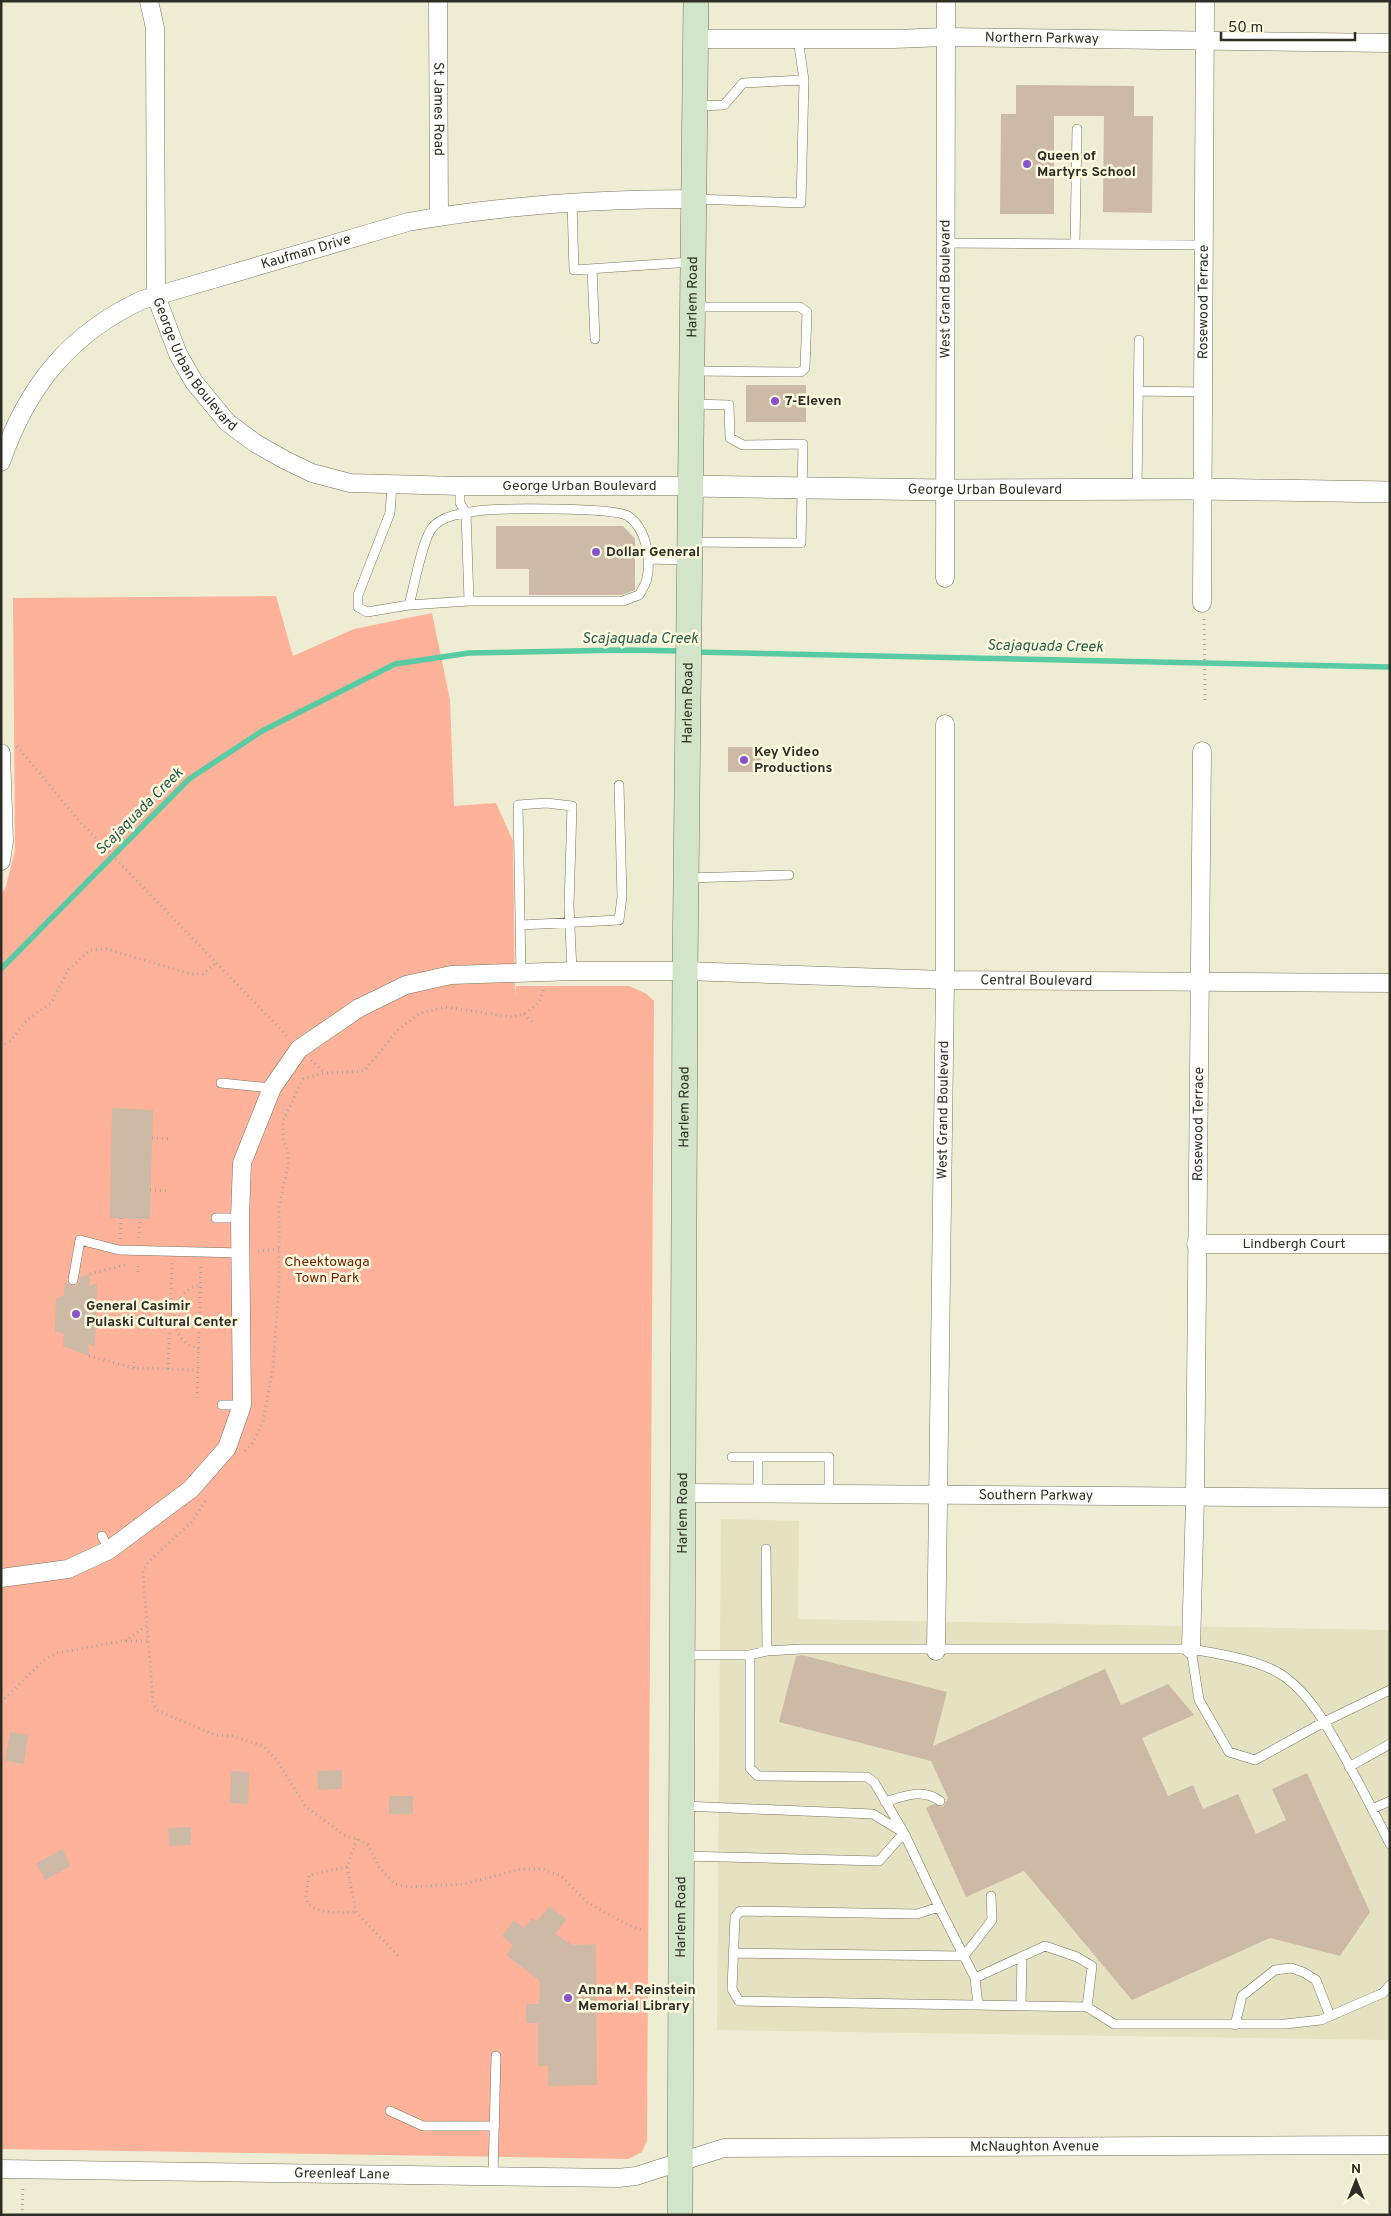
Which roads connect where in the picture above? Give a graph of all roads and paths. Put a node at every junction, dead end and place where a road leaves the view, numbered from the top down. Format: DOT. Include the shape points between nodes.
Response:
graph roads {
  1 [pos="149,1"];
  2 [pos="438,1"];
  3 [pos="696,1"];
  4 [pos="946,1"];
  5 [pos="1205,1"];
  6 [pos="946,37"];
  7 [pos="696,39"];
  8 [pos="798,39"];
  9 [pos="1205,40"];
  10 [pos="1390,43"];
  11 [pos="804,80"];
  12 [pos="695,106"];
  13 [pos="1077,129"];
  14 [pos="695,199"];
  15 [pos="572,203"];
  16 [pos="439,216"];
  17 [pos="946,243"];
  18 [pos="1075,243"];
  19 [pos="1203,245"];
  20 [pos="694,262"];
  21 [pos="592,269"];
  22 [pos="156,296"];
  23 [pos="693,307"];
  24 [pos="595,339"];
  25 [pos="1140,340"];
  26 [pos="691,371"];
  27 [pos="1139,391"];
  28 [pos="1202,392"];
  29 [pos="691,404"];
  30 [pos="1,462"];
  31 [pos="392,485"];
  32 [pos="460,486"];
  33 [pos="690,486"];
  34 [pos="803,488"];
  35 [pos="1201,488"];
  36 [pos="1137,489"];
  37 [pos="945,490"];
  38 [pos="1390,492"];
  39 [pos="466,514"];
  40 [pos="689,551"];
  41 [pos="648,559"];
  42 [pos="945,578"];
  43 [pos="469,601"];
  44 [pos="409,604"];
  45 [pos="1203,611"];
  46 [pos="1205,700"];
  47 [pos="945,724"];
  48 [pos="9,749"];
  49 [pos="1202,751"];
  50 [pos="619,785"];
  51 [pos="1,861"];
  52 [pos="789,875"];
  53 [pos="687,878"];
  54 [pos="570,924"];
  55 [pos="521,925"];
  56 [pos="217,962"];
  57 [pos="572,971"];
  58 [pos="685,971"];
  59 [pos="545,973"];
  60 [pos="521,974"];
  61 [pos="945,980"];
  62 [pos="1198,982"];
  63 [pos="1390,983"];
  64 [pos="524,1014"];
  65 [pos="533,1023"];
  66 [pos="1,1047"];
  67 [pos="299,1049"];
  68 [pos="325,1073"];
  69 [pos="221,1083"];
  70 [pos="272,1088"];
  71 [pos="152,1138"];
  72 [pos="172,1139"];
  73 [pos="150,1190"];
  74 [pos="170,1191"];
  75 [pos="121,1218"];
  76 [pos="216,1218"];
  77 [pos="240,1218"];
  78 [pos="1196,1244"];
  79 [pos="1390,1244"];
  80 [pos="280,1249"];
  81 [pos="120,1250"];
  82 [pos="172,1251"];
  83 [pos="202,1252"];
  84 [pos="241,1252"];
  85 [pos="138,1262"];
  86 [pos="90,1274"];
  87 [pos="73,1280"];
  88 [pos="201,1284"];
  89 [pos="128,1315"];
  90 [pos="133,1315"];
  91 [pos="199,1349"];
  92 [pos="89,1356"];
  93 [pos="134,1360"];
  94 [pos="134,1368"];
  95 [pos="168,1369"];
  96 [pos="198,1370"];
  97 [pos="197,1398"];
  98 [pos="222,1405"];
  99 [pos="242,1405"];
  100 [pos="732,1457"];
  101 [pos="758,1457"];
  102 [pos="239,1458"];
  103 [pos="684,1493"];
  104 [pos="758,1494"];
  105 [pos="830,1495"];
  106 [pos="938,1496"];
  107 [pos="208,1497"];
  108 [pos="1195,1498"];
  109 [pos="1390,1498"];
  110 [pos="766,1549"];
  111 [pos="1,1578"];
  112 [pos="147,1625"];
  113 [pos="124,1641"];
  114 [pos="148,1641"];
  115 [pos="1191,1649"];
  116 [pos="767,1651"];
  117 [pos="936,1651"];
  118 [pos="682,1655"];
  119 [pos="750,1655"];
  120 [pos="1390,1690"];
  121 [pos="1,1702"];
  122 [pos="1324,1722"];
  123 [pos="1390,1744"];
  124 [pos="1349,1766"];
  125 [pos="1390,1800"];
  126 [pos="940,1801"];
  127 [pos="886,1802"];
  128 [pos="680,1806"];
  129 [pos="1372,1809"];
  130 [pos="904,1833"];
  131 [pos="357,1839"];
  132 [pos="1390,1844"];
  133 [pos="680,1856"];
  134 [pos="347,1867"];
  135 [pos="991,1896"];
  136 [pos="939,1907"];
  137 [pos="356,1912"];
  138 [pos="643,1930"];
  139 [pos="733,1953"];
  140 [pos="964,1956"];
  141 [pos="1022,1957"];
  142 [pos="400,1958"];
  143 [pos="975,1978"];
  144 [pos="1390,1985"];
  145 [pos="978,2005"];
  146 [pos="1021,2006"];
  147 [pos="1087,2007"];
  148 [pos="1330,2016"];
  149 [pos="1235,2025"];
  150 [pos="496,2056"];
  151 [pos="390,2111"];
  152 [pos="495,2126"];
  153 [pos="1390,2145"];
  154 [pos="680,2162"];
  155 [pos="1,2169"];
  156 [pos="23,2170"];
  157 [pos="493,2176"];
  158 [pos="22,2215"];
  159 [pos="680,2215"];
  1 -- 22 [label="street, George Urban Boulevard" via="155,28"];
  2 -- 16 [label="street, St James Road"];
  3 -- 7 [label="main road, Harlem Road"];
  4 -- 6 [label="street, West Grand Boulevard"];
  5 -- 9 [label="street, Rosewood Terrace"];
  6 -- 8 [label="street, Northern Parkway"];
  6 -- 9 [label="street, Northern Parkway"];
  6 -- 17 [label="street, West Grand Boulevard"];
  7 -- 8 [label="street, Northern Parkway"];
  7 -- 12 [label="main road, Harlem Road"];
  8 -- 11 [label="lane"];
  9 -- 10 [label="street, Northern Parkway"];
  9 -- 19 [label="street, Rosewood Terrace"];
  11 -- 12 [label="lane" via="743,83 724,105"];
  11 -- 14 [label="lane" via="801,203"];
  12 -- 14 [label="main road, Harlem Road"];
  13 -- 18 [label="lane"];
  14 -- 15 [label="street, Kaufman Drive"];
  14 -- 20 [label="main road, Harlem Road"];
  15 -- 16 [label="street, Kaufman Drive"];
  15 -- 21 [label="lane" via="574,270"];
  16 -- 22 [label="street, Kaufman Drive" via="408,222"];
  17 -- 18 [label="lane"];
  17 -- 37 [label="street, West Grand Boulevard"];
  18 -- 19 [label="lane"];
  19 -- 28 [label="street, Rosewood Terrace"];
  20 -- 21 [label="lane"];
  20 -- 23 [label="main road, Harlem Road"];
  21 -- 24 [label="lane"];
  22 -- 30 [label="street, Kaufman Drive" via="111,316 60,357 22,410"];
  22 -- 31 [label="street, George Urban Boulevard" via="178,354 194,382 227,422 255,443 312,472 350,483"];
  23 -- 26 [label="main road, Harlem Road"];
  23 -- 26 [label="lane" via="800,307 807,312 806,368 801,372"];
  25 -- 27 [label="lane"];
  26 -- 29 [label="main road, Harlem Road"];
  27 -- 28 [label="lane"];
  27 -- 36 [label="lane"];
  28 -- 35 [label="street, Rosewood Terrace"];
  29 -- 33 [label="main road, Harlem Road"];
  29 -- 34 [label="lane" via="729,405 730,438 743,445 803,444"];
  31 -- 32 [label="street, George Urban Boulevard"];
  31 -- 44 [label="lane" via="390,512 358,595 358,607 367,612"];
  32 -- 33 [label="street, George Urban Boulevard"];
  32 -- 39 [label="lane" via="460,503"];
  33 -- 34 [label="street, George Urban Boulevard"];
  33 -- 40 [label="main road, Harlem Road"];
  34 -- 37 [label="street, George Urban Boulevard"];
  34 -- 40 [label="lane" via="801,543"];
  35 -- 36 [label="street, George Urban Boulevard"];
  35 -- 38 [label="street, George Urban Boulevard"];
  35 -- 45 [label="street, Rosewood Terrace"];
  36 -- 37 [label="street, George Urban Boulevard"];
  37 -- 42 [label="street, West Grand Boulevard"];
  39 -- 41 [label="lane" via="498,510 595,510 627,515 641,532"];
  39 -- 43 [label="lane"];
  39 -- 44 [label="lane" via="442,519 431,529"];
  40 -- 41 [label="lane"];
  40 -- 53 [label="main road, Harlem Road"];
  41 -- 43 [label="lane" via="647,579 639,595 623,601"];
  43 -- 44 [label="lane"];
  45 -- 46 [label="path"];
  47 -- 61 [label="street, West Grand Boulevard"];
  48 -- 51 [label="street"];
  48 -- 56 [label="path" via="23,751 80,822"];
  49 -- 62 [label="street, Rosewood Terrace"];
  50 -- 54 [label="lane" via="622,897 619,920"];
  52 -- 53 [label="lane"];
  53 -- 58 [label="main road, Harlem Road"];
  54 -- 55 [label="lane"];
  54 -- 55 [label="lane" via="572,806 546,803 518,805"];
  54 -- 57 [label="lane"];
  55 -- 60 [label="lane"];
  56 -- 66 [label="path" via="203,974 191,974 106,948 90,950 68,970 51,1003 28,1019"];
  56 -- 67 [label="path"];
  57 -- 58 [label="street, Central Boulevard"];
  57 -- 59 [label="street, Central Boulevard"];
  58 -- 61 [label="street, Central Boulevard"];
  58 -- 103 [label="main road, Harlem Road"];
  59 -- 60 [label="street, Central Boulevard"];
  59 -- 64 [label="path" via="539,1002"];
  60 -- 67 [label="street, Central Boulevard" via="451,975 406,985 359,1008"];
  61 -- 62 [label="street, Central Boulevard"];
  61 -- 106 [label="street, West Grand Boulevard"];
  62 -- 63 [label="street, Central Boulevard"];
  62 -- 78 [label="street, Rosewood Terrace"];
  64 -- 65 [label="path"];
  64 -- 68 [label="path" via="512,1017 446,1007 420,1013 398,1030 364,1071"];
  67 -- 68 [label="path"];
  67 -- 70 [label="street"];
  68 -- 80 [label="path" via="303,1079 283,1121 288,1165 279,1208"];
  69 -- 70 [label="lane"];
  70 -- 77 [label="street" via="242,1163"];
  71 -- 72 [label="path"];
  73 -- 74 [label="path"];
  75 -- 81 [label="path"];
  76 -- 77 [label="lane"];
  77 -- 84 [label="street"];
  78 -- 79 [label="street, Lindbergh Court"];
  78 -- 108 [label="street, Rosewood Terrace"];
  80 -- 84 [label="path"];
  80 -- 102 [label="path" via="273,1367 263,1422 252,1444"];
  81 -- 82 [label="lane"];
  81 -- 87 [label="lane" via="80,1240"];
  82 -- 83 [label="lane"];
  82 -- 95 [label="path"];
  83 -- 84 [label="lane"];
  83 -- 88 [label="path"];
  84 -- 99 [label="street"];
  85 -- 86 [label="path"];
  88 -- 91 [label="path"];
  88 -- 91 [label="path" via="182,1294 175,1310 176,1332 186,1344"];
  89 -- 90 [label="path"];
  91 -- 96 [label="path"];
  92 -- 94 [label="path"];
  93 -- 94 [label="path"];
  94 -- 95 [label="path"];
  95 -- 96 [label="path"];
  96 -- 97 [label="path"];
  98 -- 99 [label="lane"];
  99 -- 111 [label="street" via="227,1448 190,1489 105,1543 68,1574"];
  100 -- 101 [label="lane"];
  101 -- 104 [label="lane"];
  101 -- 105 [label="lane" via="829,1458"];
  103 -- 104 [label="street, Southern Parkway"];
  103 -- 118 [label="main road, Harlem Road"];
  104 -- 105 [label="street, Southern Parkway"];
  105 -- 106 [label="street, Southern Parkway"];
  106 -- 108 [label="street, Southern Parkway"];
  106 -- 117 [label="street, West Grand Boulevard"];
  107 -- 112 [label="path" via="192,1522 148,1562 143,1572"];
  108 -- 109 [label="street, Southern Parkway"];
  108 -- 115 [label="street, Rosewood Terrace"];
  110 -- 116 [label="lane"];
  112 -- 113 [label="path"];
  112 -- 114 [label="path"];
  113 -- 114 [label="path"];
  113 -- 121 [label="path" via="56,1653 42,1662"];
  114 -- 131 [label="path" via="154,1703 158,1711 215,1735 232,1736 263,1746 276,1759 306,1807 346,1836"];
  115 -- 117 [label="lane"];
  115 -- 122 [label="lane" via="1258,1665 1284,1676 1304,1694"];
  115 -- 122 [label="lane" via="1198,1700 1229,1752 1255,1760"];
  116 -- 117 [label="lane"];
  116 -- 119 [label="lane"];
  118 -- 119 [label="lane"];
  118 -- 128 [label="main road, Harlem Road"];
  119 -- 127 [label="lane" via="750,1768 758,1776 867,1777 874,1782"];
  120 -- 122 [label="lane"];
  122 -- 124 [label="lane"];
  123 -- 124 [label="lane"];
  124 -- 129 [label="lane"];
  125 -- 129 [label="lane"];
  126 -- 127 [label="lane" via="932,1795 916,1793"];
  127 -- 130 [label="lane"];
  128 -- 130 [label="lane" via="873,1814"];
  128 -- 133 [label="main road, Harlem Road"];
  129 -- 132 [label="lane"];
  130 -- 133 [label="lane" via="879,1861"];
  130 -- 136 [label="lane"];
  131 -- 134 [label="path"];
  131 -- 138 [label="path" via="368,1845 379,1867 395,1884 410,1887 464,1884 521,1870 543,1869 561,1876 587,1902"];
  133 -- 154 [label="main road, Harlem Road"];
  134 -- 137 [label="path"];
  134 -- 137 [label="path" via="309,1874 306,1896 308,1904 316,1910"];
  135 -- 140 [label="lane" via="992,1920"];
  136 -- 139 [label="lane" via="917,1914 740,1911 735,1917"];
  136 -- 140 [label="lane"];
  137 -- 142 [label="path"];
  139 -- 140 [label="lane"];
  139 -- 145 [label="lane" via="732,1989 739,2001"];
  140 -- 143 [label="lane"];
  141 -- 143 [label="lane"];
  141 -- 146 [label="lane"];
  141 -- 147 [label="lane" via="1045,1946 1092,1966"];
  143 -- 145 [label="lane"];
  144 -- 148 [label="lane" via="1382,1992"];
  145 -- 146 [label="lane"];
  146 -- 147 [label="lane"];
  147 -- 149 [label="lane" via="1114,2024"];
  148 -- 149 [label="lane" via="1285,2024"];
  148 -- 149 [label="lane" via="1316,1980 1290,1968 1275,1970 1242,1996"];
  150 -- 152 [label="lane"];
  151 -- 152 [label="lane" via="423,2126"];
  152 -- 157 [label="lane"];
  153 -- 154 [label="street, McNaughton Avenue" via="724,2148"];
  154 -- 157 [label="street, Greenleaf Lane" via="636,2176 618,2178"];
  154 -- 159 [label="main road, Harlem Road"];
  155 -- 156 [label="street, Greenleaf Lane"];
  156 -- 157 [label="street, Greenleaf Lane"];
  156 -- 158 [label="path"];
}
